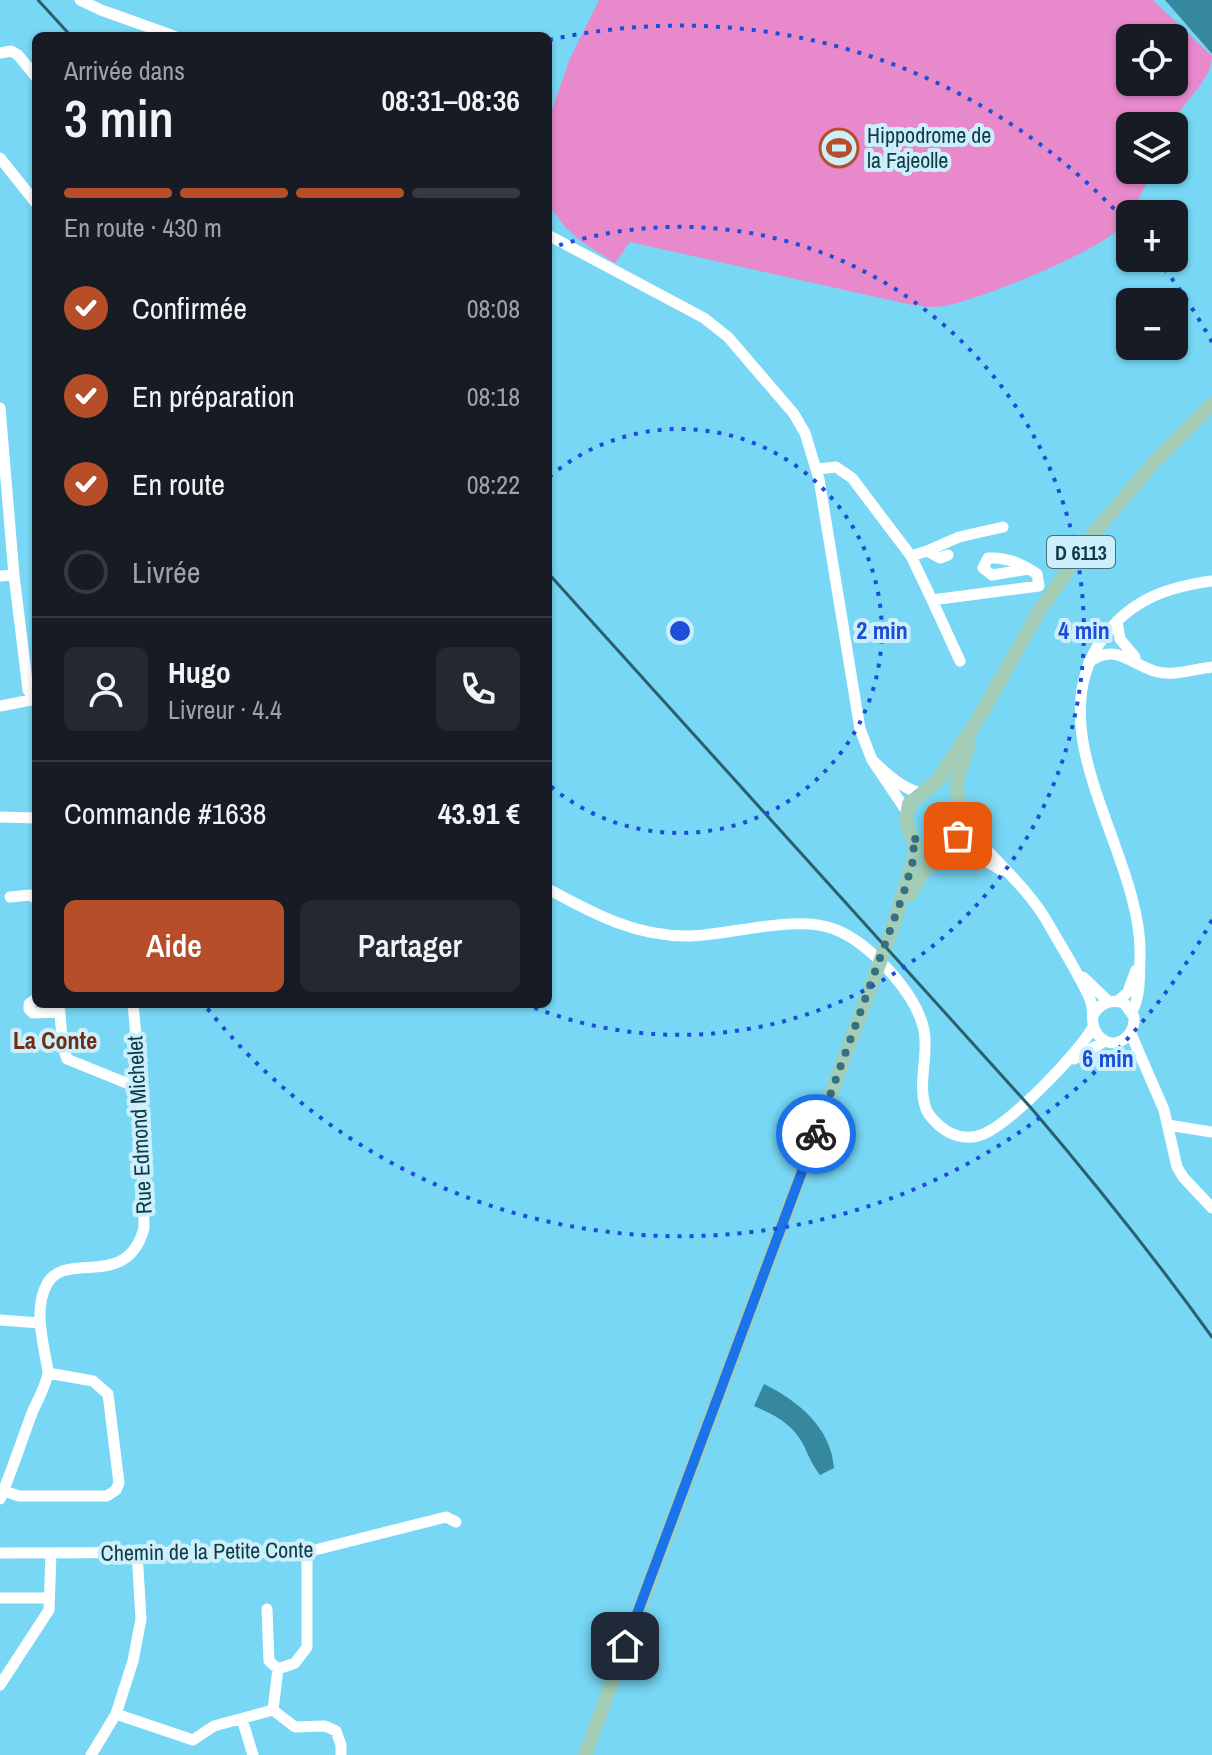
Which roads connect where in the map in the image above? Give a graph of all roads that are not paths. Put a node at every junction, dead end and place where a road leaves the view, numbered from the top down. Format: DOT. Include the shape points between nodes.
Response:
graph roads {
  1 [pos="80,0"];
  2 [pos="163,32"];
  3 [pos="0,53"];
  4 [pos="32,72"];
  5 [pos="0,158"];
  6 [pos="32,198"];
  7 [pos="552,237"];
  8 [pos="1212,404"];
  9 [pos="0,408"];
  10 [pos="817,469"];
  11 [pos="1003,527"];
  12 [pos="927,551"];
  13 [pos="948,555"];
  14 [pos="911,556"];
  15 [pos="1029,569"];
  16 [pos="14,575"];
  17 [pos="0,576"];
  18 [pos="1212,581"];
  19 [pos="932,600"];
  20 [pos="1117,621"];
  21 [pos="1103,637"];
  22 [pos="1120,639"];
  23 [pos="1115,653"];
  24 [pos="960,661"];
  25 [pos="1089,662"];
  26 [pos="1144,666"];
  27 [pos="1212,667"];
  28 [pos="32,695"];
  29 [pos="32,701"];
  30 [pos="0,706"];
  31 [pos="977,721"];
  32 [pos="872,760"];
  33 [pos="924,791"];
  34 [pos="958,800"];
  35 [pos="907,812"];
  36 [pos="0,817"];
  37 [pos="32,818"];
  38 [pos="964,824"];
  39 [pos="913,837"];
  40 [pos="948,844"];
  41 [pos="1013,877"];
  42 [pos="552,891"];
  43 [pos="32,896"];
  44 [pos="10,897"];
  45 [pos="890,935"];
  46 [pos="1140,962"];
  47 [pos="1075,971"];
  48 [pos="1113,1001"];
  49 [pos="32,1002"];
  50 [pos="60,1008"];
  51 [pos="133,1008"];
  52 [pos="1132,1012"];
  53 [pos="1094,1014"];
  54 [pos="1093,1027"];
  55 [pos="1131,1034"];
  56 [pos="1111,1042"];
  57 [pos="1070,1061"];
  58 [pos="1149,1077"];
  59 [pos="141,1089"];
  60 [pos="1168,1125"];
  61 [pos="1212,1132"];
  62 [pos="1212,1208"];
  63 [pos="0,1320"];
  64 [pos="39,1323"];
  65 [pos="48,1373"];
  66 [pos="5,1470"];
  67 [pos="2,1495"];
  68 [pos="456,1522"];
  69 [pos="137,1552"];
  70 [pos="307,1552"];
  71 [pos="0,1553"];
  72 [pos="51,1553"];
  73 [pos="0,1598"];
  74 [pos="49,1598"];
  75 [pos="267,1609"];
  76 [pos="278,1669"];
  77 [pos="0,1685"];
  78 [pos="273,1710"];
  79 [pos="116,1714"];
  80 [pos="242,1719"];
  81 [pos="91,1755"];
  82 [pos="253,1755"];
  83 [pos="341,1755"];
  84 [pos="585,1755"];
  1 -- 2 [label="street"];
  3 -- 4 [label="street" via="18,55"];
  5 -- 6 [label="street"];
  7 -- 10 [label="street" via="704,318 728,337 794,414"];
  8 -- 31 [label="main road, D 6113" via="1094,533 1039,611"];
  9 -- 16 [label="street"];
  10 -- 14 [label="street" via="836,467 852,478"];
  10 -- 32 [label="street" via="860,729"];
  11 -- 12 [label="street"];
  12 -- 13 [label="street" via="940,558"];
  12 -- 14 [label="street"];
  14 -- 19 [label="street"];
  15 -- 19 [label="street" via="1037,574 1039,586"];
  16 -- 17 [label="street"];
  16 -- 28 [label="street"];
  18 -- 20 [label="street" via="1148,597"];
  19 -- 24 [label="street"];
  20 -- 21 [label="street"];
  20 -- 22 [label="street"];
  21 -- 22 [label="street"];
  21 -- 23 [label="street"];
  21 -- 25 [label="street"];
  22 -- 26 [label="street"];
  23 -- 25 [label="street"];
  23 -- 26 [label="street"];
  25 -- 46 [label="street" via="1081,687 1081,734 1132,894 1142,942"];
  26 -- 27 [label="street" via="1170,673"];
  29 -- 30 [label="street"];
  31 -- 33 [label="main road, D 6113" via="937,781"];
  31 -- 34 [label="main road, D 6113" via="959,771"];
  32 -- 33 [label="street" via="911,790"];
  32 -- 35 [label="street"];
  33 -- 34 [label="main road" via="944,791"];
  33 -- 35 [label="main road"];
  34 -- 38 [label="main road"];
  35 -- 39 [label="main road"];
  36 -- 37 [label="street"];
  38 -- 40 [label="main road"];
  38 -- 41 [label="street"];
  39 -- 40 [label="main road" via="926,846"];
  39 -- 45 [label="main road" via="914,857"];
  40 -- 41 [label="street"];
  40 -- 45 [label="main road" via="934,854"];
  41 -- 47 [label="street" via="1037,905"];
  42 -- 57 [label="street" via="632,930 668,936 800,924 849,935 916,1007 925,1032 926,1110 949,1133 970,1137 995,1128"];
  43 -- 44 [label="street"];
  45 -- 84 [label="main road"];
  46 -- 48 [label="street" via="1128,992"];
  46 -- 52 [label="street"];
  47 -- 48 [label="street"];
  47 -- 53 [label="street"];
  48 -- 52 [label="street"];
  48 -- 53 [label="street"];
  49 -- 50 [label="street" via="33,1013"];
  50 -- 59 [label="street" via="67,1059"];
  51 -- 59 [label="street, Rue Edmond Michelet"];
  52 -- 55 [label="street"];
  53 -- 54 [label="street"];
  54 -- 56 [label="street"];
  54 -- 57 [label="street"];
  55 -- 56 [label="street"];
  55 -- 58 [label="street"];
  56 -- 57 [label="street"];
  56 -- 58 [label="street" via="1129,1052"];
  58 -- 60 [label="street"];
  59 -- 64 [label="street, Rue Edmond Michelet" via="140,1242 133,1253 110,1265 61,1271 52,1277"];
  60 -- 61 [label="street"];
  60 -- 62 [label="street" via="1177,1167"];
  63 -- 64 [label="street"];
  64 -- 65 [label="street"];
  65 -- 66 [label="street"];
  65 -- 67 [label="street" via="93,1381 108,1394 119,1483 107,1496"];
  66 -- 67 [label="street"];
  68 -- 70 [label="street, Chemin de la Petite Conte" via="446,1517"];
  69 -- 70 [label="street, Chemin de la Petite Conte"];
  69 -- 72 [label="street, Chemin de la Petite Conte"];
  69 -- 79 [label="street" via="141,1619"];
  70 -- 76 [label="street" via="307,1647 295,1663"];
  71 -- 72 [label="street, Chemin de la Petite Conte"];
  72 -- 74 [label="street"];
  73 -- 74 [label="street"];
  74 -- 77 [label="street" via="49,1610"];
  75 -- 76 [label="street" via="269,1661"];
  76 -- 78 [label="street"];
  78 -- 80 [label="street"];
  78 -- 83 [label="street" via="295,1727 336,1731"];
  79 -- 80 [label="street" via="193,1740 210,1728"];
  79 -- 81 [label="street"];
  80 -- 82 [label="street"];
}
